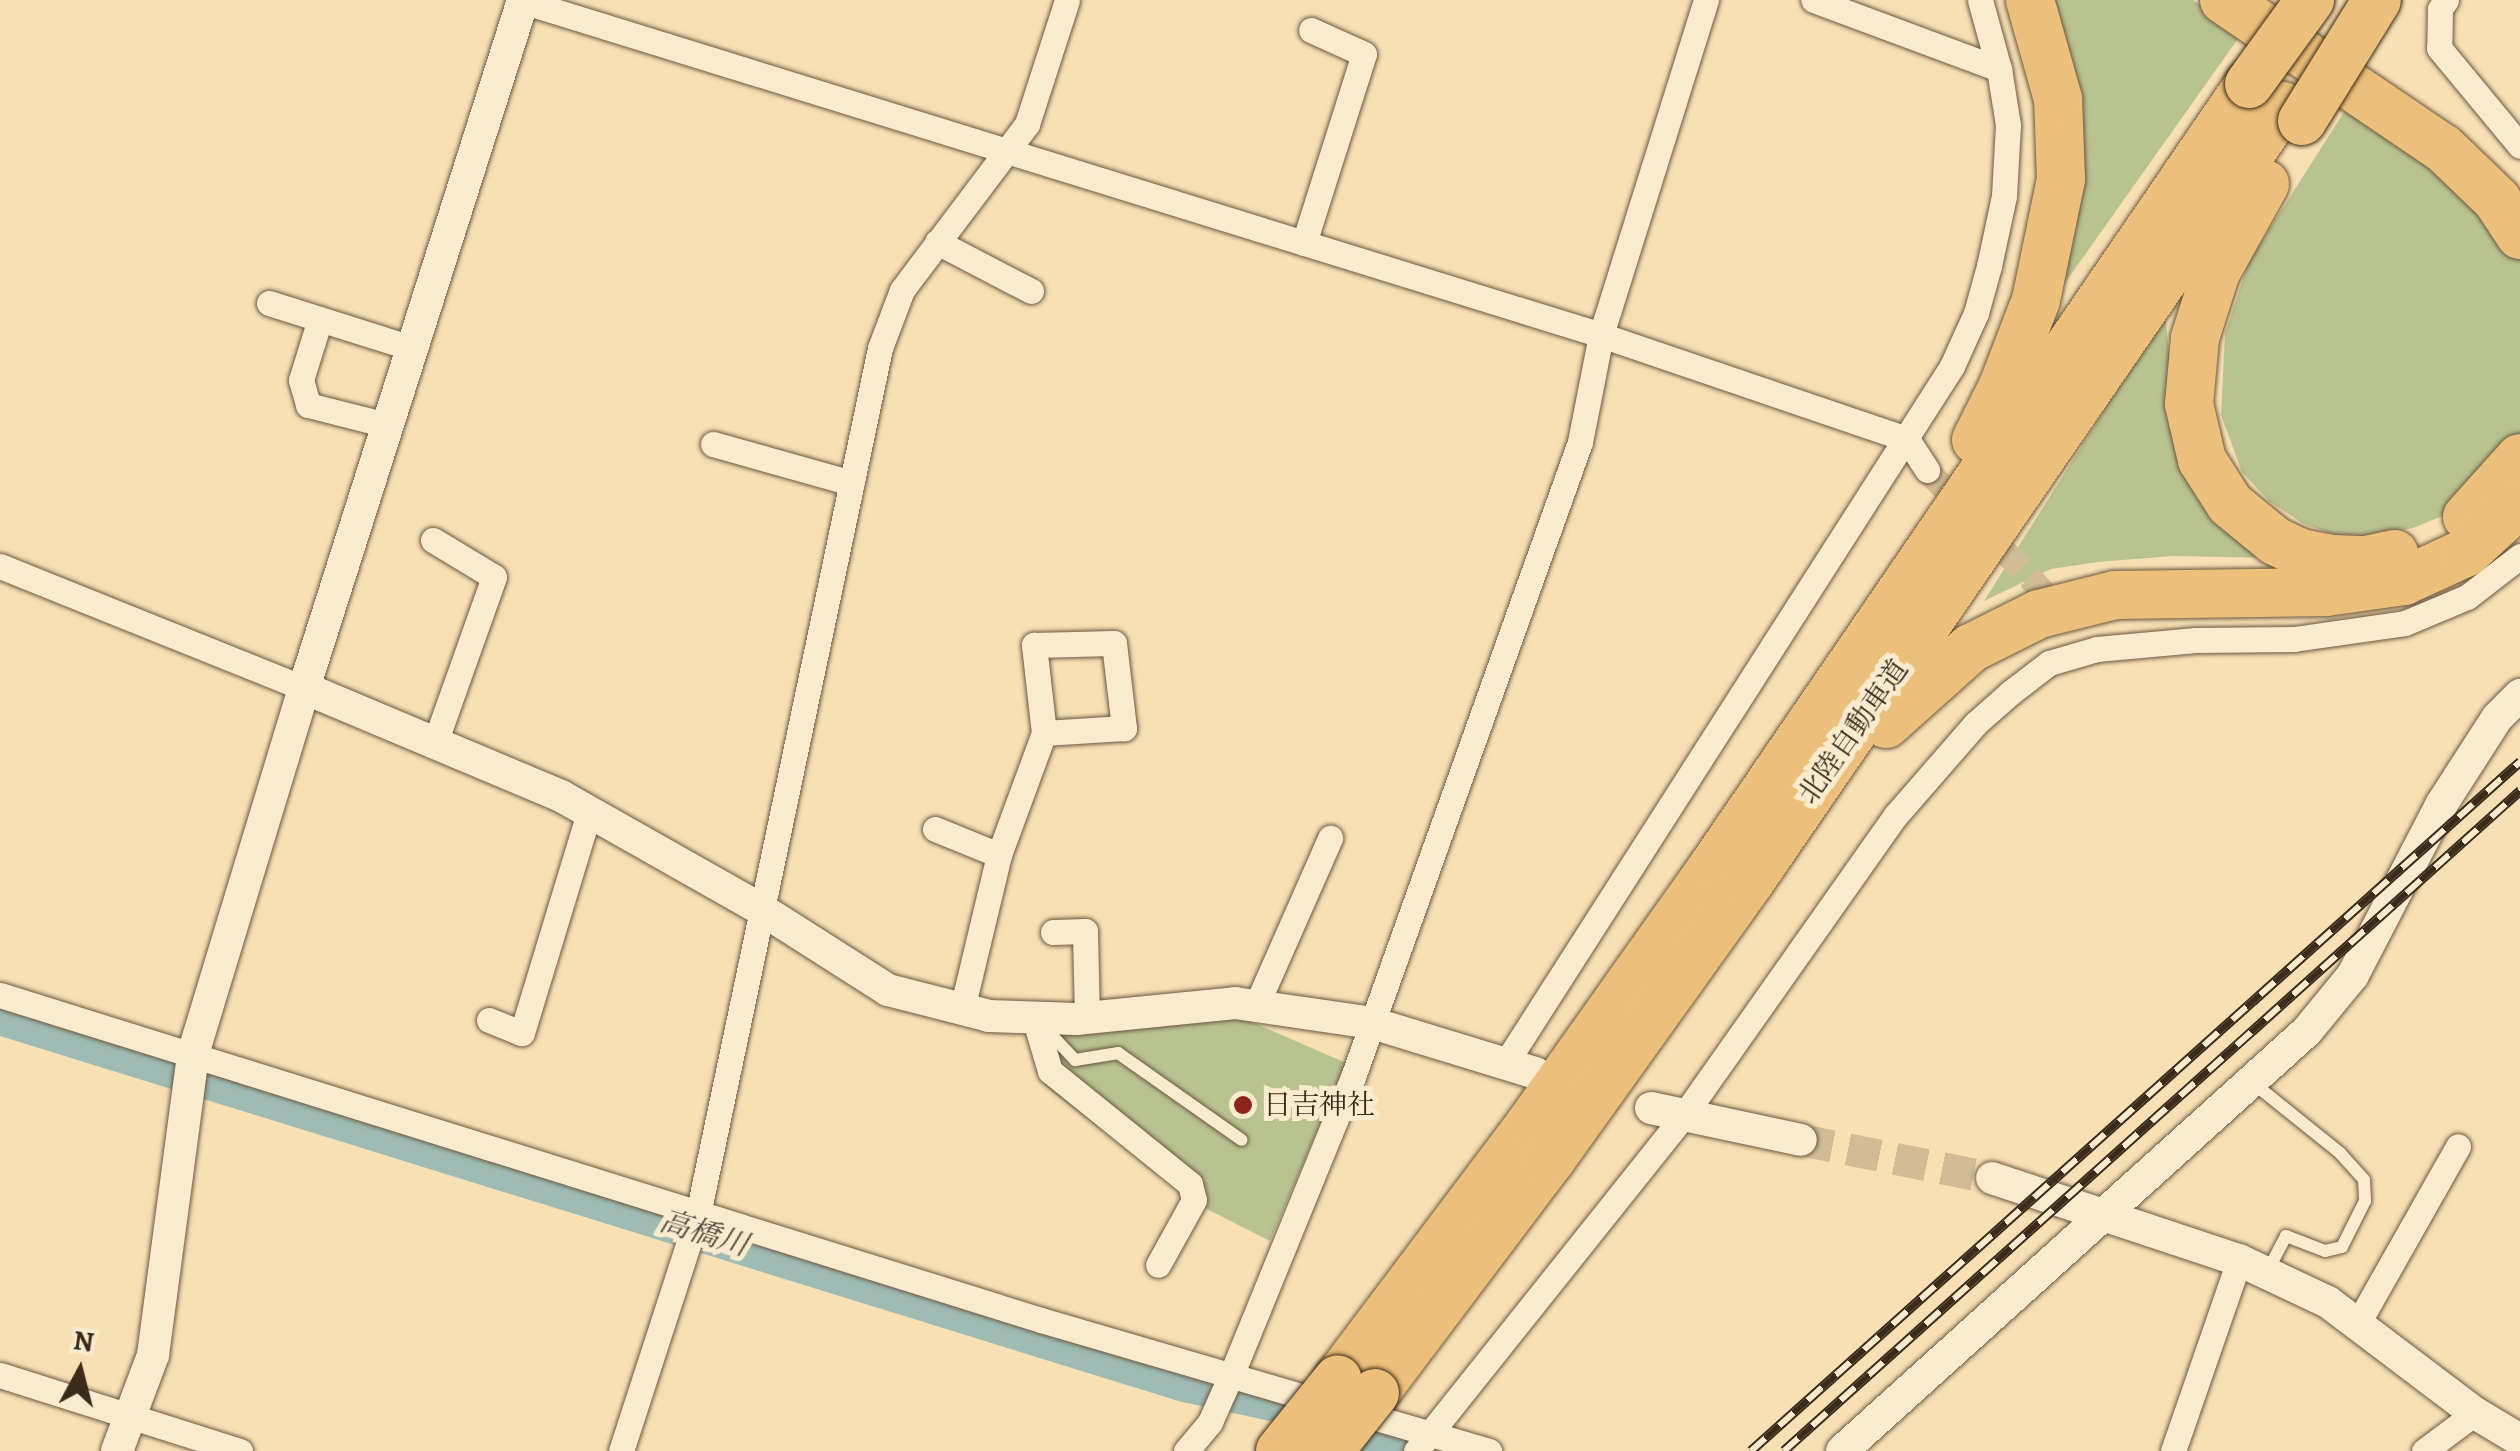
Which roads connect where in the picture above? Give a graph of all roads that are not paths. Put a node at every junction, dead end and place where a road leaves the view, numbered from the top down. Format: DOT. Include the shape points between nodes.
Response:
graph roads {
  1 [pos="521,0"];
  2 [pos="1067,0"];
  3 [pos="1706,0"];
  4 [pos="1813,0"];
  5 [pos="1980,0"];
  6 [pos="2030,0"];
  7 [pos="2224,0"];
  8 [pos="2268,0"];
  9 [pos="2310,0"];
  10 [pos="2358,0"];
  11 [pos="2377,0"];
  12 [pos="2446,0"];
  13 [pos="1860,8"];
  14 [pos="1310,30"];
  15 [pos="1999,69"];
  16 [pos="2278,104"];
  17 [pos="2520,146"];
  18 [pos="1008,150"];
  19 [pos="2520,192"];
  20 [pos="2520,234"];
  21 [pos="938,242"];
  22 [pos="1304,242"];
  23 [pos="1032,290"];
  24 [pos="269,303"];
  25 [pos="320,319"];
  26 [pos="1600,335"];
  27 [pos="412,348"];
  28 [pos="387,425"];
  29 [pos="1907,439"];
  30 [pos="713,444"];
  31 [pos="2520,458"];
  32 [pos="1927,470"];
  33 [pos="852,484"];
  34 [pos="2520,503"];
  35 [pos="433,540"];
  36 [pos="2520,556"];
  37 [pos="0,566"];
  38 [pos="2073,623"];
  39 [pos="2097,649"];
  40 [pos="304,688"];
  41 [pos="2520,695"];
  42 [pos="1044,733"];
  43 [pos="436,743"];
  44 [pos="589,812"];
  45 [pos="935,829"];
  46 [pos="1330,838"];
  47 [pos="999,855"];
  48 [pos="1714,864"];
  49 [pos="764,911"];
  50 [pos="1052,932"];
  51 [pos="0,995"];
  52 [pos="1256,1006"];
  53 [pos="962,1009"];
  54 [pos="1034,1017"];
  55 [pos="1087,1018"];
  56 [pos="489,1020"];
  57 [pos="1372,1023"];
  58 [pos="193,1054"];
  59 [pos="1521,1068"];
  60 [pos="2251,1082"];
  61 [pos="1667,1113"];
  62 [pos="1242,1140"];
  63 [pos="1802,1140"];
  64 [pos="2458,1146"];
  65 [pos="1550,1161"];
  66 [pos="1992,1178"];
  67 [pos="698,1214"];
  68 [pos="2106,1214"];
  69 [pos="1158,1265"];
  70 [pos="2252,1266"];
  71 [pos="2358,1322"];
  72 [pos="0,1376"];
  73 [pos="1230,1377"];
  74 [pos="1356,1386"];
  75 [pos="2475,1412"];
  76 [pos="131,1416"];
  77 [pos="2520,1440"];
  78 [pos="1424,1441"];
  79 [pos="117,1451"];
  80 [pos="240,1451"];
  81 [pos="621,1451"];
  82 [pos="1186,1451"];
  83 [pos="1280,1451"];
  84 [pos="1329,1451"];
  85 [pos="1489,1451"];
  86 [pos="1842,1451"];
  87 [pos="2173,1451"];
  88 [pos="2424,1451"];
  1 -- 18 [label="street"];
  1 -- 27 [label="street"];
  2 -- 18 [label="street" via="1027,124"];
  3 -- 26 [label="street"];
  4 -- 13 [label="street"];
  5 -- 15 [label="street"];
  6 -- 48 [label="highway" via="2058,100 2062,179 2048,259 2022,340 1968,454"];
  7 -- 20 [label="highway" via="2443,148 2497,200"];
  8 -- 19 [label="highway" via="2453,127"];
  9 -- 16 [label="highway, 北陸自動車道, bridge"];
  10 -- 16 [label="highway, 北陸自動車道"];
  11 -- 16 [label="highway, bridge"];
  12 -- 17 [label="street" via="2439,48"];
  13 -- 15 [label="street"];
  14 -- 22 [label="street" via="1364,54"];
  15 -- 29 [label="street" via="2008,125 2004,196 1990,266 1952,366"];
  16 -- 31 [label="highway" via="2195,338 2189,404 2214,483 2275,542 2300,553 2366,560 2402,552 2466,519"];
  16 -- 48 [label="highway, 北陸自動車道"];
  16 -- 65 [label="highway, 北陸自動車道" via="1749,884"];
  18 -- 21 [label="street"];
  18 -- 22 [label="street"];
  21 -- 23 [label="street"];
  21 -- 33 [label="street" via="902,290 880,348"];
  22 -- 26 [label="street"];
  24 -- 25 [label="street"];
  25 -- 27 [label="street"];
  25 -- 28 [label="street" via="301,380 308,404"];
  26 -- 29 [label="street"];
  26 -- 57 [label="street" via="1580,442"];
  27 -- 28 [label="street"];
  28 -- 40 [label="street"];
  29 -- 32 [label="street"];
  29 -- 59 [label="street"];
  30 -- 33 [label="street"];
  33 -- 49 [label="street"];
  34 -- 65 [label="highway" via="2467,552 2404,581 2326,592 2115,595 2039,614 1970,648 1862,750 1630,1067"];
  35 -- 43 [label="street" via="494,576"];
  36 -- 39 [label="street" via="2467,597 2406,623 2294,640"];
  37 -- 40 [label="street"];
  38 -- 39 [label="street"];
  39 -- 61 [label="street" via="2049,663 1975,724 1896,815"];
  40 -- 43 [label="street"];
  40 -- 58 [label="street"];
  41 -- 60 [label="street" via="2441,806 2353,976"];
  42 -- 42 [label="street" via="1034,646 1114,642 1124,728"];
  42 -- 47 [label="street"];
  43 -- 44 [label="street"];
  44 -- 49 [label="street"];
  44 -- 56 [label="street" via="522,1033"];
  45 -- 47 [label="street"];
  46 -- 52 [label="street"];
  47 -- 53 [label="street"];
  48 -- 74 [label="highway, 北陸自動車道"];
  49 -- 53 [label="street" via="888,990"];
  49 -- 67 [label="street"];
  50 -- 55 [label="street" via="1085,931"];
  51 -- 58 [label="street"];
  52 -- 55 [label="street"];
  52 -- 57 [label="street"];
  53 -- 54 [label="street"];
  54 -- 55 [label="street"];
  54 -- 62 [label="lane" via="1076,1060 1118,1053"];
  54 -- 69 [label="street" via="1050,1071 1190,1184 1194,1200"];
  57 -- 59 [label="street"];
  57 -- 73 [label="street"];
  58 -- 67 [label="street"];
  58 -- 76 [label="street" via="153,1355"];
  60 -- 68 [label="street"];
  60 -- 70 [label="lane" via="2340,1153 2364,1180 2365,1201 2342,1247 2325,1251 2286,1236"];
  61 -- 63 [label="street"];
  61 -- 78 [label="street"];
  64 -- 71 [label="street"];
  65 -- 74 [label="highway, 北陸自動車道"];
  66 -- 68 [label="street"];
  67 -- 73 [label="street"];
  67 -- 81 [label="street"];
  68 -- 70 [label="street"];
  68 -- 86 [label="street"];
  70 -- 71 [label="street"];
  70 -- 87 [label="street"];
  71 -- 75 [label="street"];
  72 -- 76 [label="street"];
  73 -- 78 [label="street"];
  73 -- 82 [label="street" via="1210,1422"];
  74 -- 83 [label="highway, 北陸自動車道, bridge"];
  74 -- 84 [label="highway, 北陸自動車道, bridge"];
  75 -- 77 [label="street"];
  75 -- 88 [label="street"];
  76 -- 79 [label="street"];
  76 -- 80 [label="street"];
  78 -- 85 [label="street"];
}
